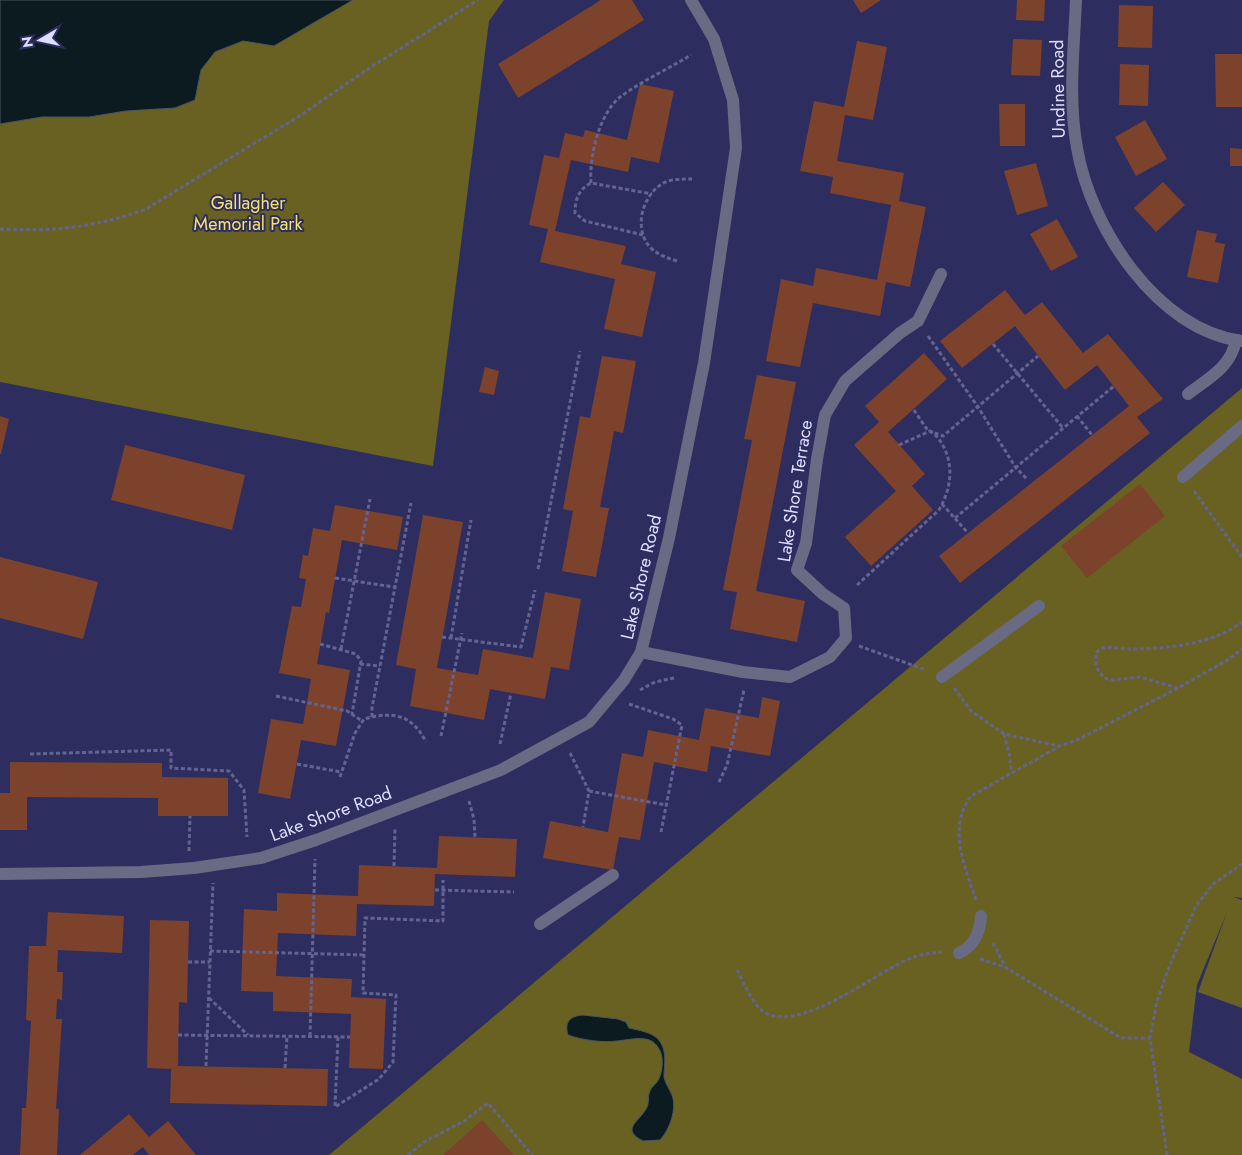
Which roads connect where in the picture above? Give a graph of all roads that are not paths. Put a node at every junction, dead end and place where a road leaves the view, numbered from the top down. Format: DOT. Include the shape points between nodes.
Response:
graph roads {
  1 [pos="691,0"];
  2 [pos="1076,0"];
  3 [pos="941,274"];
  4 [pos="1239,340"];
  5 [pos="1188,394"];
  6 [pos="1242,426"];
  7 [pos="1182,477"];
  8 [pos="1040,606"];
  9 [pos="641,652"];
  10 [pos="942,677"];
  11 [pos="0,874"];
  12 [pos="613,875"];
  13 [pos="981,916"];
  14 [pos="540,924"];
  15 [pos="959,953"];
  1 -- 9 [label="street, Lake Shore Road" via="714,39 733,100 736,148 704,363 669,538"];
  2 -- 4 [label="street, Undine Road" via="1074,131 1084,179 1096,210 1124,258 1157,296 1200,327"];
  3 -- 9 [label="street, Lake Shore Terrace" via="918,321 845,381 825,415 806,543 798,570 823,594 844,608 846,638 830,657 790,677 743,672"];
  4 -- 5 [label="street" via="1225,365"];
  6 -- 7 [label="street"];
  8 -- 10 [label="street"];
  9 -- 11 [label="street, Lake Shore Road" via="624,680 589,722 501,770 316,840 261,858 194,868"];
  12 -- 14 [label="street"];
  13 -- 15 [label="street" via="975,940"];
}
